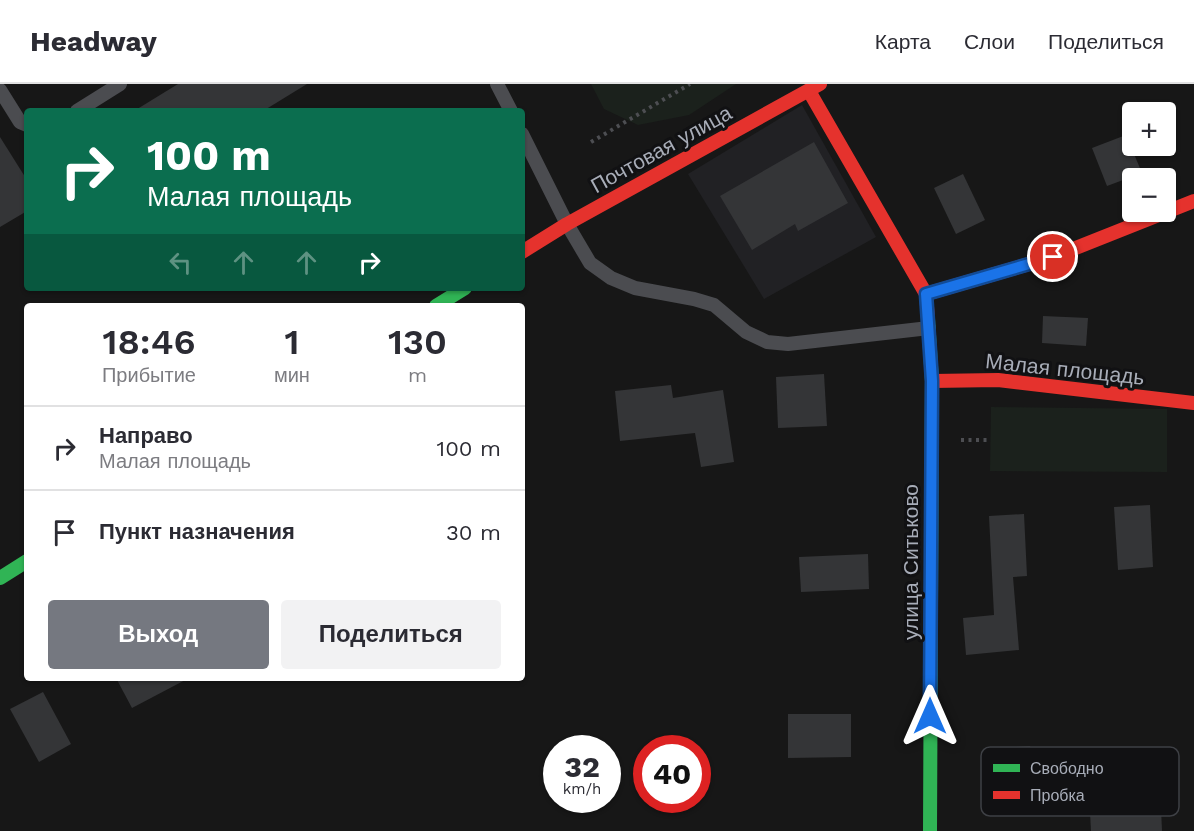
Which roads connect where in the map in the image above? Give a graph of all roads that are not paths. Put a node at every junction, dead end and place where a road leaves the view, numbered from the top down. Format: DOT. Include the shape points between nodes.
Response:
graph roads {
  1 [pos="120,84"];
  2 [pos="497,84"];
  3 [pos="815,88"];
  4 [pos="1,92"];
  5 [pos="82,108"];
  6 [pos="509,108"];
  7 [pos="24,124"];
  8 [pos="525,140"];
  9 [pos="1194,201"];
  10 [pos="567,224"];
  11 [pos="525,250"];
  12 [pos="460,291"];
  13 [pos="926,294"];
  14 [pos="441,303"];
  15 [pos="929,328"];
  16 [pos="932,381"];
  17 [pos="1194,403"];
  18 [pos="24,563"];
  19 [pos="0,578"];
  20 [pos="930,831"];
  1 -- 5 [label="lane"];
  2 -- 6 [label="lane"];
  3 -- 10 [label="street, Почтовая улица"];
  3 -- 13 [label="street"];
  4 -- 7 [label="lane"];
  8 -- 10 [label="lane"];
  9 -- 13 [label="street" via="1053,257"];
  10 -- 11 [label="street, Почтовая улица"];
  10 -- 15 [label="lane" via="590,263 611,278 635,288 714,306 746,332 767,342 788,344"];
  12 -- 14 [label="street"];
  13 -- 15 [label="street, улица Ситьково"];
  15 -- 16 [label="street, улица Ситьково"];
  16 -- 17 [label="street, Малая площадь" via="998,380"];
  16 -- 20 [label="street, улица Ситьково"];
  18 -- 19 [label="street"];
}
